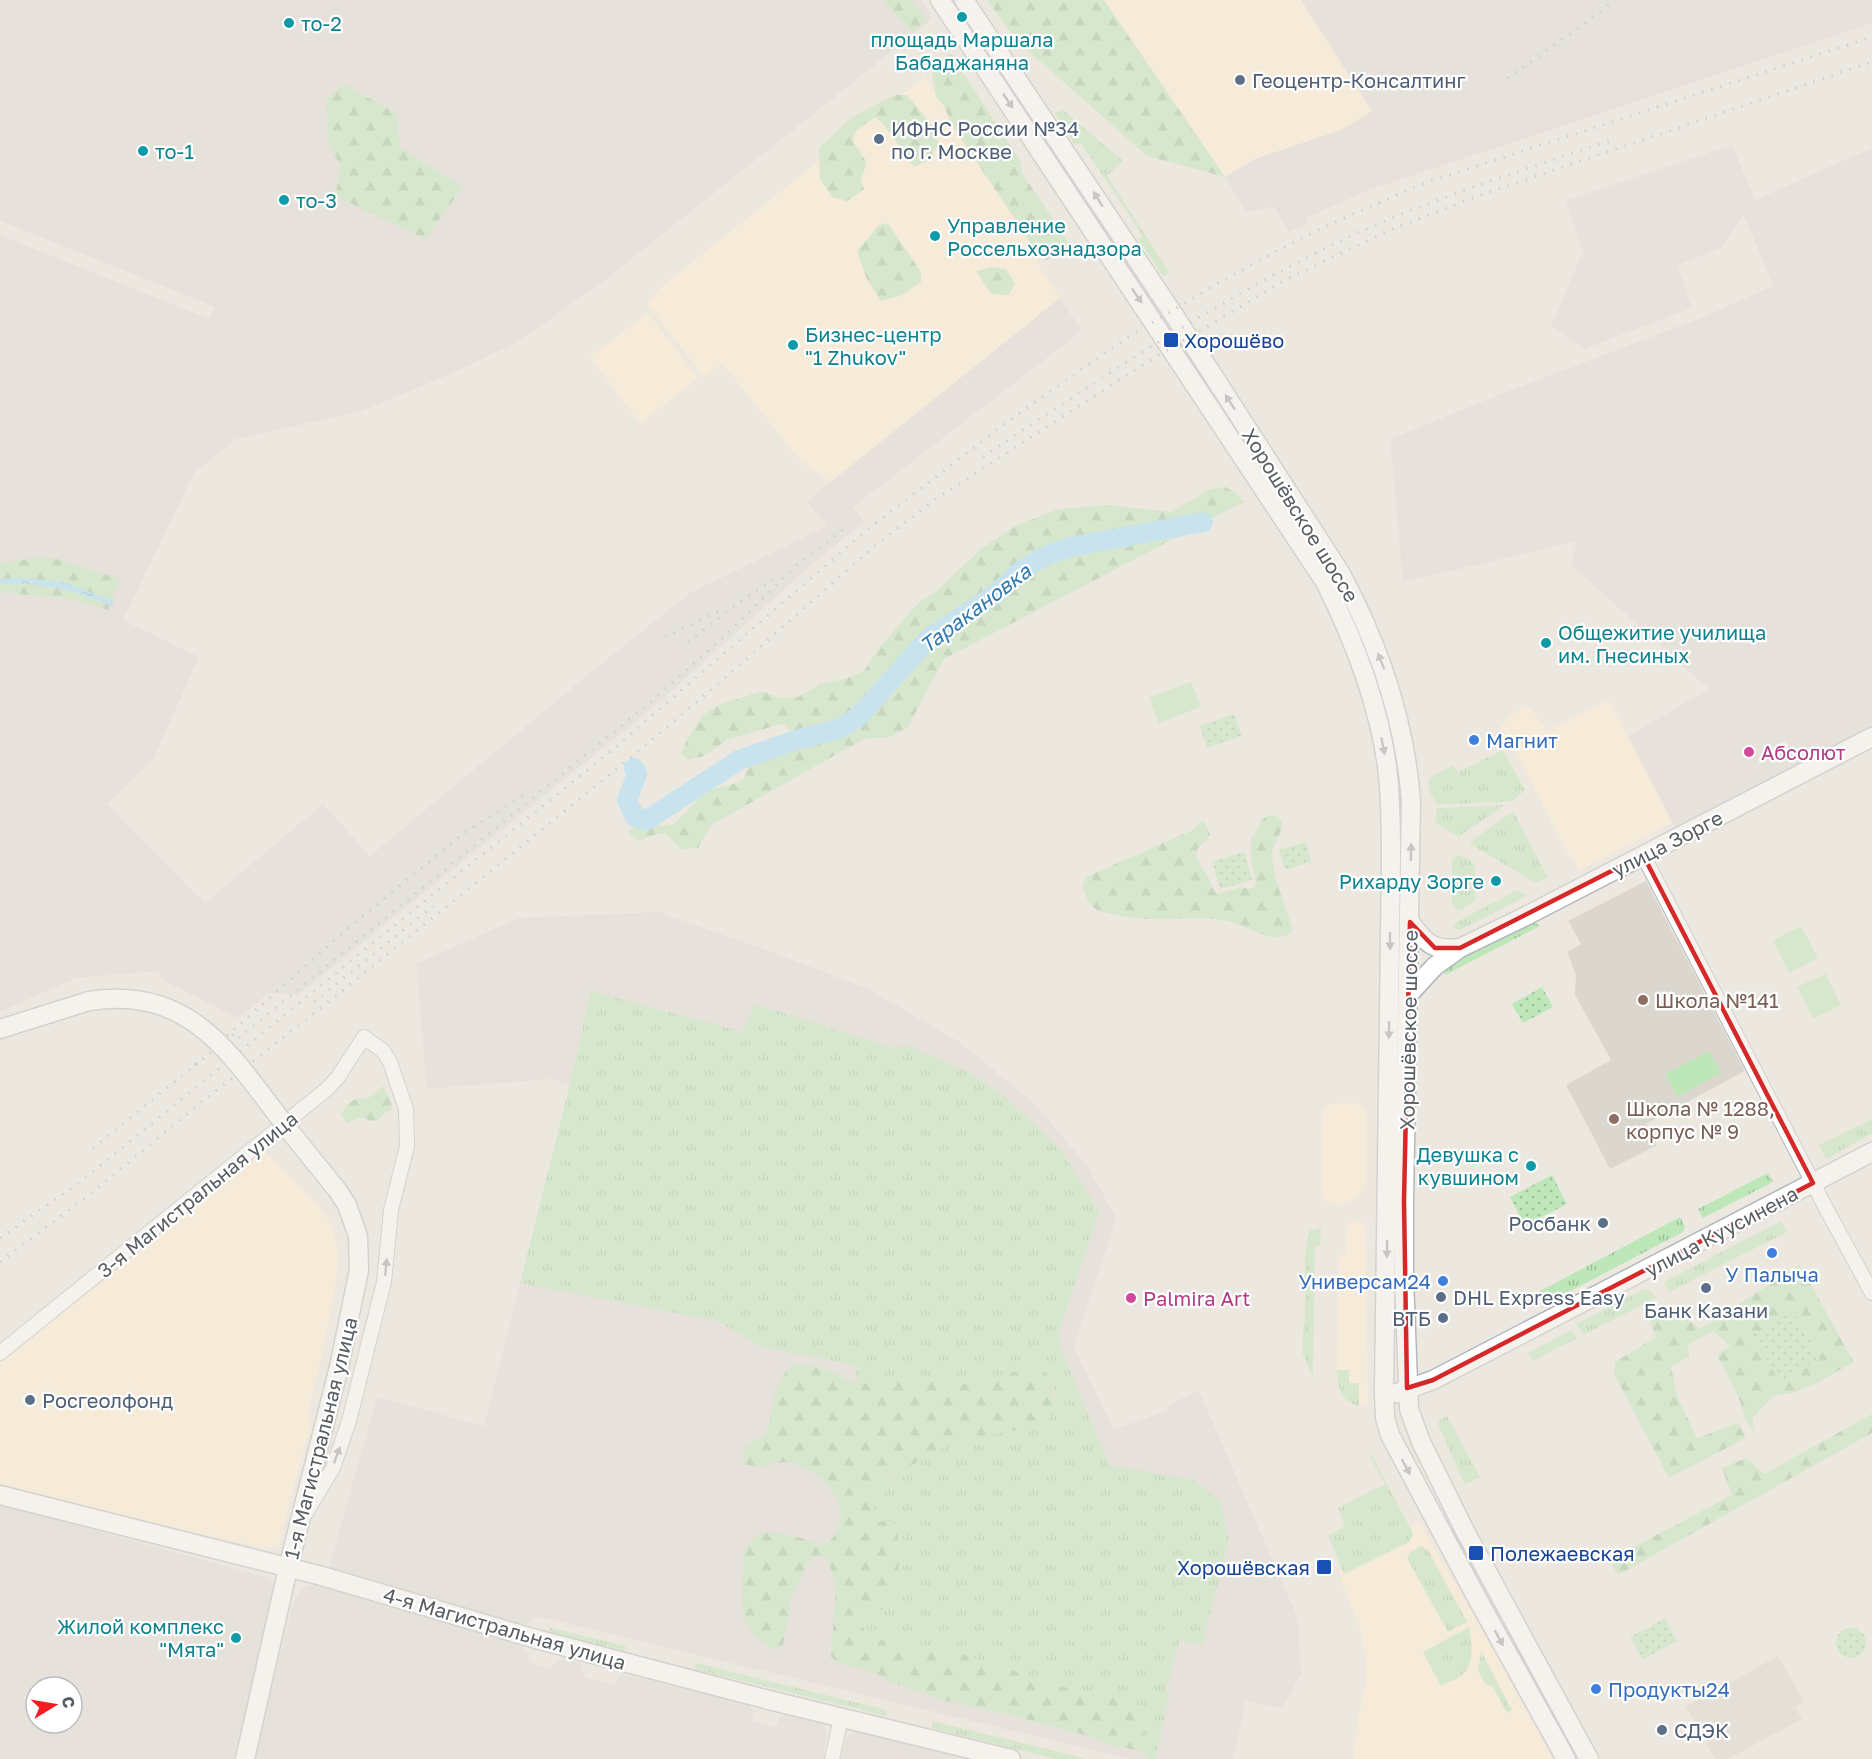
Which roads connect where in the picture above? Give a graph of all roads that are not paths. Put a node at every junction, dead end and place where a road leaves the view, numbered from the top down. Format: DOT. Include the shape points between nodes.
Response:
graph roads {
  1 [pos="940,0"];
  2 [pos="966,2"];
  3 [pos="1872,737"];
  4 [pos="1643,855"];
  5 [pos="1410,922"];
  6 [pos="1460,948"];
  7 [pos="1409,994"];
  8 [pos="0,1029"];
  9 [pos="1872,1152"];
  10 [pos="1813,1183"];
  11 [pos="1872,1293"];
  12 [pos="18,1339"];
  13 [pos="0,1346"];
  14 [pos="0,1353"];
  15 [pos="1385,1357"];
  16 [pos="1407,1388"];
  17 [pos="1384,1413"];
  18 [pos="0,1495"];
  19 [pos="299,1525"];
  20 [pos="288,1568"];
  21 [pos="842,1718"];
  22 [pos="245,1759"];
  23 [pos="832,1759"];
  24 [pos="1011,1759"];
  25 [pos="1566,1759"];
  26 [pos="1589,1759"];
  1 -- 15 [label="main road, Хорошёвское шоссе, one-way" via="1325,582 1361,661 1383,743 1389,787"];
  5 -- 2 [label="main road, Хорошёвское шоссе, one-way" via="1410,779 1396,709 1358,607 1341,574 1176,318"];
  3 -- 4 [label="main road, улица Зорге"];
  4 -- 6 [label="main road, улица Зорге"];
  4 -- 10 [label="street"];
  5 -- 6 [label="main road" via="1435,948"];
  5 -- 7 [label="main road, Хорошёвское шоссе"];
  6 -- 7 [label="main road, улица Зорге" via="1435,966"];
  7 -- 16 [label="main road, Хорошёвское шоссе" via="1404,1201"];
  8 -- 19 [label="main road, 1-я Магистральная улица, bridge" via="107,998 141,1000 186,1016 218,1042 347,1205 360,1252 359,1270"];
  9 -- 10 [label="main road, улица Куусинена"];
  10 -- 11 [label="street"];
  10 -- 16 [label="main road, улица Куусинена" via="1442,1376"];
  12 -- 13 [label="street, 3-я Магистральная улица"];
  12 -- 14 [label="street, 3-я Магистральная улица"];
  19 -- 12 [label="street, 3-я Магистральная улица, one-way" via="333,1468 349,1421 384,1282 391,1210 407,1146 406,1108 388,1058 364,1037 327,1089"];
  15 -- 16 [label="main road" via="1389,1380"];
  15 -- 17 [label="main road, Хорошёвское шоссе"];
  16 -- 17 [label="main road, улица Куусинена" via="1388,1399"];
  16 -- 26 [label="main road, Хорошёвское шоссе" via="1420,1442"];
  17 -- 25 [label="main road, Хорошёвское шоссе, one-way" via="1395,1446"];
  18 -- 20 [label="main road, 4-я Магистральная улица"];
  19 -- 20 [label="main road, 1-я Магистральная улица"];
  20 -- 21 [label="main road, 4-я Магистральная улица" via="536,1639"];
  20 -- 22 [label="main road, 1-я Магистральная улица"];
  21 -- 23 [label="street"];
  21 -- 24 [label="main road, 4-я Магистральная улица"];
}
